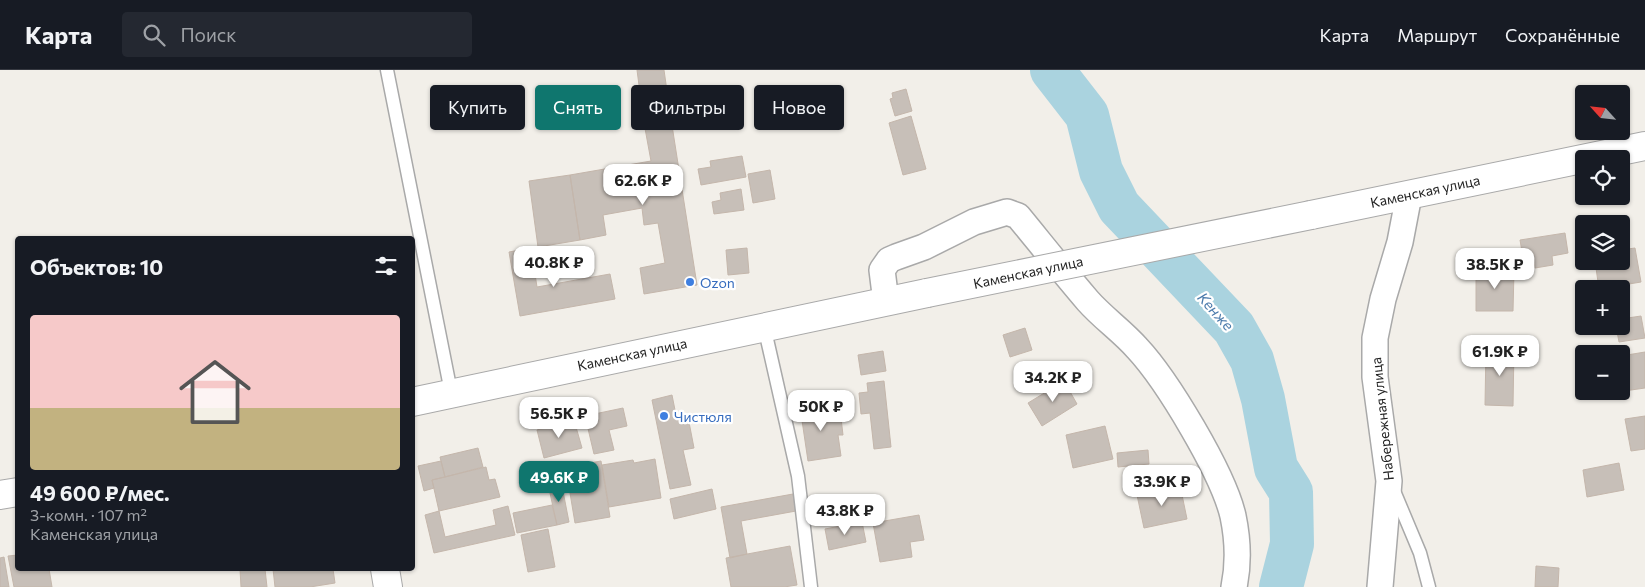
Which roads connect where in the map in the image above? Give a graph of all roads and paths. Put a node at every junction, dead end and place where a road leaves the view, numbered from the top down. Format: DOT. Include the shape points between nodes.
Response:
graph roads {
  1 [pos="387,70"];
  2 [pos="1645,146"];
  3 [pos="1409,195"];
  4 [pos="886,302"];
  5 [pos="764,326"];
  6 [pos="451,392"];
  7 [pos="415,401"];
  8 [pos="1389,481"];
  9 [pos="15,492"];
  10 [pos="0,495"];
  11 [pos="385,571"];
  12 [pos="388,587"];
  13 [pos="811,587"];
  14 [pos="1234,587"];
  15 [pos="1380,587"];
  16 [pos="1429,587"];
  1 -- 6 [label="lane"];
  2 -- 3 [label="street, Каменская улица"];
  3 -- 4 [label="street, Каменская улица, bridge"];
  3 -- 8 [label="street, Набережная улица" via="1375,338 1375,377"];
  4 -- 5 [label="street, Каменская улица"];
  4 -- 14 [label="street" via="882,270 889,260 988,217 1007,212 1018,216 1088,300 1137,348 1179,407 1207,456 1232,514 1238,547"];
  5 -- 6 [label="street, Каменская улица"];
  5 -- 13 [label="lane" via="798,476"];
  6 -- 7 [label="street, Каменская улица"];
  8 -- 15 [label="street, Набережная улица"];
  8 -- 16 [label="lane" via="1420,553"];
  9 -- 10 [label="street"];
  11 -- 12 [label="street"];
}
